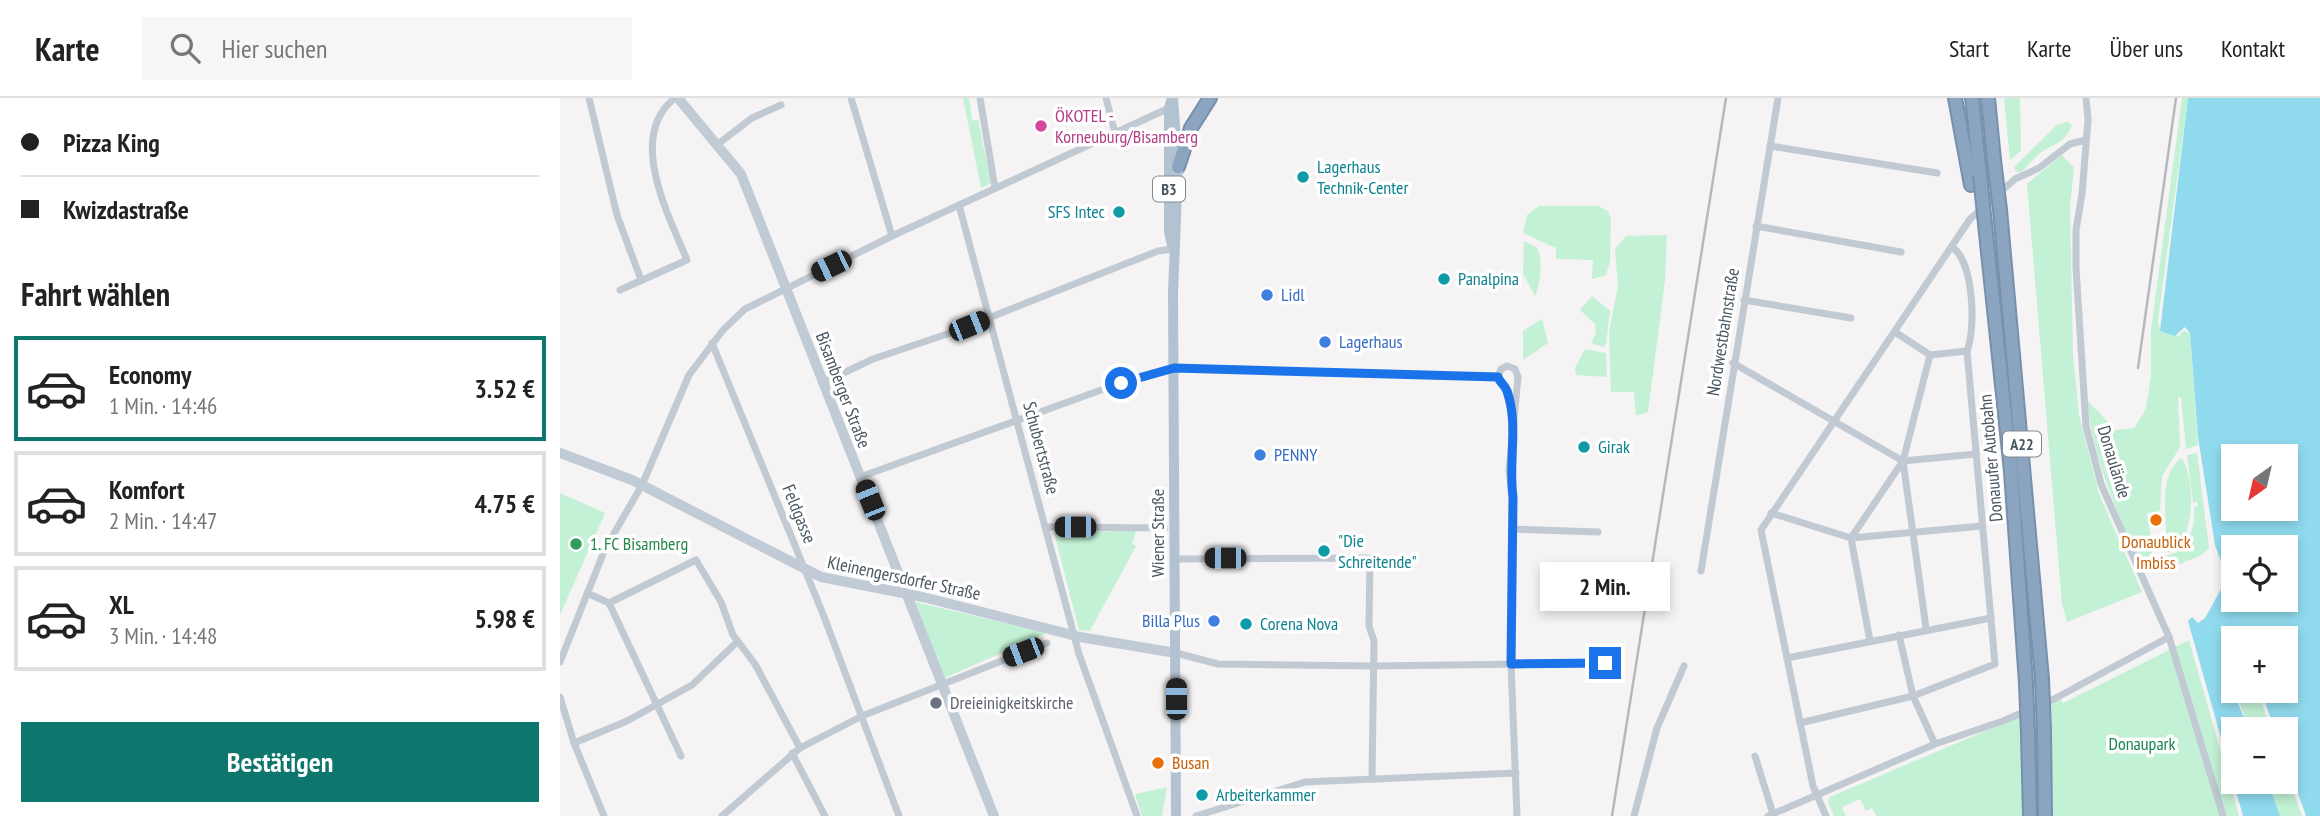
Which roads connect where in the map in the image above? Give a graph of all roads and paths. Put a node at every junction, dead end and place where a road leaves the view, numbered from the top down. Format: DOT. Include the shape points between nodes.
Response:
graph roads {
  1 [pos="589,98"];
  2 [pos="677,98"];
  3 [pos="851,98"];
  4 [pos="980,98"];
  5 [pos="1106,98"];
  6 [pos="1210,98"];
  7 [pos="1777,98"];
  8 [pos="1955,98"];
  9 [pos="1972,98"];
  10 [pos="1988,98"];
  11 [pos="2086,98"];
  12 [pos="1169,104"];
  13 [pos="782,105"];
  14 [pos="1115,133"];
  15 [pos="2086,140"];
  16 [pos="718,144"];
  17 [pos="1770,146"];
  18 [pos="1178,167"];
  19 [pos="1937,173"];
  20 [pos="1976,180"];
  21 [pos="995,188"];
  22 [pos="958,205"];
  23 [pos="1756,226"];
  24 [pos="892,236"];
  25 [pos="1952,247"];
  26 [pos="1173,249"];
  27 [pos="1901,251"];
  28 [pos="641,279"];
  29 [pos="787,288"];
  30 [pos="620,290"];
  31 [pos="1744,300"];
  32 [pos="990,317"];
  33 [pos="1851,318"];
  34 [pos="1895,332"];
  35 [pos="712,343"];
  36 [pos="1967,351"];
  37 [pos="1930,355"];
  38 [pos="1733,363"];
  39 [pos="1174,368"];
  40 [pos="1498,377"];
  41 [pos="1517,382"];
  42 [pos="822,383"];
  43 [pos="1505,386"];
  44 [pos="1018,419"];
  45 [pos="1513,419"];
  46 [pos="1835,421"];
  47 [pos="560,453"];
  48 [pos="1976,454"];
  49 [pos="1903,461"];
  50 [pos="860,477"];
  51 [pos="642,485"];
  52 [pos="1771,513"];
  53 [pos="1982,526"];
  54 [pos="1045,527"];
  55 [pos="1165,528"];
  56 [pos="1512,528"];
  57 [pos="1912,531"];
  58 [pos="1598,532"];
  59 [pos="1851,538"];
  60 [pos="1176,559"];
  61 [pos="805,571"];
  62 [pos="1701,571"];
  63 [pos="587,593"];
  64 [pos="907,594"];
  65 [pos="609,603"];
  66 [pos="1991,618"];
  67 [pos="1926,628"];
  68 [pos="1074,635"];
  69 [pos="1899,635"];
  70 [pos="2169,637"];
  71 [pos="1870,641"];
  72 [pos="737,642"];
  73 [pos="1047,643"];
  74 [pos="1176,653"];
  75 [pos="1787,658"];
  76 [pos="560,662"];
  77 [pos="1605,663"];
  78 [pos="1511,664"];
  79 [pos="1374,666"];
  80 [pos="1684,666"];
  81 [pos="942,683"];
  82 [pos="1913,696"];
  83 [pos="560,697"];
  84 [pos="658,706"];
  85 [pos="862,716"];
  86 [pos="1800,723"];
  87 [pos="574,743"];
  88 [pos="1935,744"];
  89 [pos="800,748"];
  90 [pos="792,753"];
  91 [pos="681,756"];
  92 [pos="1755,756"];
  93 [pos="1516,773"];
  94 [pos="1371,778"];
  95 [pos="1816,795"];
  96 [pos="1771,815"];
  97 [pos="604,816"];
  98 [pos="722,816"];
  99 [pos="825,816"];
  100 [pos="898,816"];
  101 [pos="994,816"];
  102 [pos="1137,816"];
  103 [pos="1176,816"];
  104 [pos="1196,816"];
  105 [pos="1517,816"];
  106 [pos="1634,816"];
  107 [pos="1826,816"];
  108 [pos="2030,816"];
  109 [pos="2045,816"];
  110 [pos="2223,816"];
  1 -- 28 [label="street" via="617,215"];
  2 -- 16 [label="street, Bisamberger Straße"];
  2 -- 28 [label="street" via="668,104 658,123 654,173 687,260"];
  3 -- 24 [label="street"];
  4 -- 21 [label="street"];
  5 -- 14 [label="street"];
  6 -- 18 [label="highway" via="1191,128"];
  7 -- 17 [label="street, Nordwestbahnstraße"];
  8 -- 20 [label="highway"];
  9 -- 20 [label="highway, Donauufer Autobahn / A22"];
  10 -- 109 [label="highway, Donauufer Autobahn / A22, bridge" via="2042,679"];
  11 -- 15 [label="street, Donaulände"];
  12 -- 14 [label="street"];
  12 -- 18 [label="main road, Wiener Straße / B3"];
  12 -- 26 [label="main road, Wiener Straße / B3" via="1169,232"];
  13 -- 16 [label="street" via="752,118"];
  14 -- 21 [label="street"];
  15 -- 25 [label="street" via="2070,144 2010,183 1970,219"];
  15 -- 70 [label="street, Donaulände" via="2076,268 2086,426 2101,484"];
  16 -- 29 [label="street, Bisamberger Straße" via="741,174"];
  17 -- 19 [label="street"];
  17 -- 23 [label="street, Nordwestbahnstraße"];
  18 -- 26 [label="main road, Wiener Straße / B3"];
  20 -- 108 [label="highway, Donauufer Autobahn / A22, bridge" via="1985,224 2012,485"];
  21 -- 22 [label="street"];
  22 -- 24 [label="street"];
  22 -- 32 [label="street, Schubertstraße"];
  23 -- 27 [label="street"];
  23 -- 31 [label="street, Nordwestbahnstraße"];
  24 -- 29 [label="street"];
  25 -- 34 [label="street"];
  25 -- 36 [label="street" via="1963,258 1970,290 1972,339"];
  26 -- 32 [label="street"];
  26 -- 39 [label="main road, Wiener Straße / B3"];
  28 -- 30 [label="street"];
  29 -- 35 [label="street" via="745,309"];
  29 -- 42 [label="street, Bisamberger Straße"];
  31 -- 33 [label="street"];
  31 -- 38 [label="street, Nordwestbahnstraße"];
  32 -- 42 [label="street" via="873,359"];
  32 -- 44 [label="street, Schubertstraße"];
  34 -- 37 [label="street"];
  34 -- 46 [label="street"];
  35 -- 51 [label="street" via="689,375"];
  35 -- 61 [label="street, Feldgasse"];
  36 -- 37 [label="street"];
  36 -- 48 [label="street"];
  37 -- 49 [label="street"];
  38 -- 46 [label="street"];
  38 -- 62 [label="street, Nordwestbahnstraße"];
  39 -- 40 [label="street"];
  39 -- 44 [label="street"];
  39 -- 60 [label="main road, Wiener Straße / B3"];
  40 -- 41 [label="street" via="1502,368 1511,366 1518,374"];
  40 -- 43 [label="street"];
  41 -- 43 [label="street"];
  41 -- 45 [label="street"];
  42 -- 50 [label="street, Bisamberger Straße"];
  43 -- 45 [label="street"];
  44 -- 50 [label="street"];
  44 -- 54 [label="street, Schubertstraße"];
  45 -- 56 [label="street" via="1509,471"];
  46 -- 49 [label="street"];
  46 -- 52 [label="street"];
  47 -- 51 [label="street, Kleinengersdorfer Straße"];
  48 -- 49 [label="street"];
  48 -- 53 [label="street"];
  49 -- 57 [label="street"];
  49 -- 59 [label="street"];
  50 -- 64 [label="street, Bisamberger Straße"];
  51 -- 61 [label="street, Kleinengersdorfer Straße"];
  51 -- 63 [label="street" via="605,549"];
  52 -- 59 [label="street"];
  52 -- 75 [label="street" via="1761,530"];
  53 -- 57 [label="street"];
  53 -- 66 [label="street"];
  54 -- 55 [label="street"];
  54 -- 68 [label="street, Schubertstraße"];
  56 -- 58 [label="street"];
  56 -- 78 [label="street"];
  57 -- 59 [label="street"];
  57 -- 67 [label="street"];
  59 -- 71 [label="street"];
  60 -- 74 [label="main road, Wiener Straße / B3"];
  60 -- 79 [label="street" via="1370,558"];
  61 -- 64 [label="street, Kleinengersdorfer Straße" via="850,585"];
  61 -- 85 [label="street, Feldgasse"];
  63 -- 65 [label="street"];
  63 -- 76 [label="street"];
  64 -- 68 [label="street, Kleinengersdorfer Straße"];
  64 -- 81 [label="street, Bisamberger Straße"];
  65 -- 72 [label="street" via="696,560 721,602"];
  65 -- 84 [label="street"];
  66 -- 67 [label="street"];
  66 -- 82 [label="street" via="1994,664"];
  67 -- 69 [label="street"];
  68 -- 74 [label="street, Kleinengersdorfer Straße"];
  68 -- 102 [label="street, Schubertstraße"];
  69 -- 71 [label="street"];
  69 -- 82 [label="street"];
  70 -- 88 [label="street" via="2054,699"];
  70 -- 110 [label="street, Donaulände"];
  71 -- 75 [label="street"];
  72 -- 84 [label="street" via="692,685"];
  72 -- 89 [label="street" via="755,664"];
  73 -- 81 [label="street"];
  74 -- 79 [label="street" via="1218,664"];
  74 -- 103 [label="main road, Wiener Straße / B3"];
  75 -- 86 [label="street"];
  77 -- 78 [label="street"];
  78 -- 79 [label="street"];
  78 -- 93 [label="street"];
  79 -- 94 [label="street"];
  80 -- 106 [label="street" via="1657,728"];
  81 -- 85 [label="street"];
  81 -- 101 [label="street, Bisamberger Straße"];
  82 -- 86 [label="street"];
  82 -- 88 [label="street"];
  83 -- 87 [label="street"];
  84 -- 87 [label="street"];
  84 -- 91 [label="street"];
  85 -- 89 [label="street"];
  85 -- 100 [label="street, Feldgasse"];
  86 -- 95 [label="street"];
  87 -- 97 [label="street"];
  88 -- 95 [label="street"];
  89 -- 90 [label="street"];
  90 -- 98 [label="street"];
  90 -- 99 [label="street"];
  92 -- 96 [label="street"];
  93 -- 94 [label="street"];
  93 -- 105 [label="street"];
  94 -- 104 [label="street" via="1306,782"];
  95 -- 96 [label="street"];
  95 -- 107 [label="street"];
}
